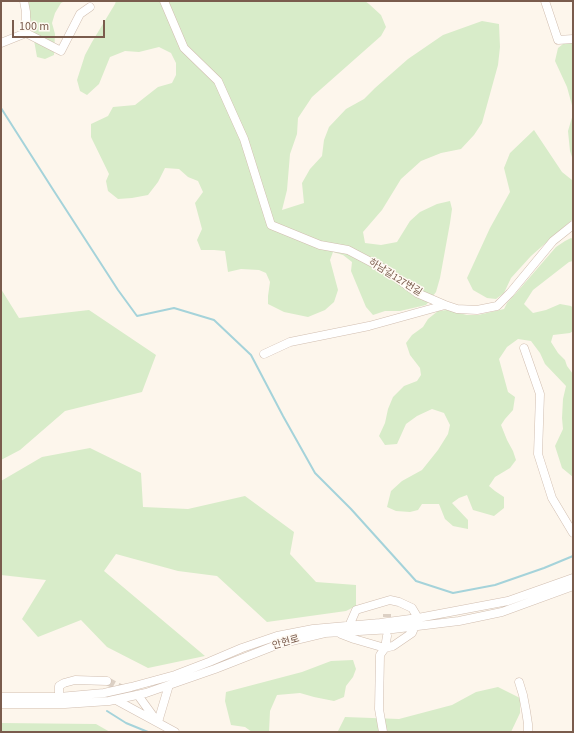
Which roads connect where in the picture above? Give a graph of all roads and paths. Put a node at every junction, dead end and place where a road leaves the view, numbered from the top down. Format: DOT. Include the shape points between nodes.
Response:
graph roads {
  1 [pos="24,1"];
  2 [pos="164,1"];
  3 [pos="545,1"];
  4 [pos="90,7"];
  5 [pos="26,34"];
  6 [pos="573,40"];
  7 [pos="1,43"];
  8 [pos="573,225"];
  9 [pos="445,305"];
  10 [pos="524,348"];
  11 [pos="264,354"];
  12 [pos="573,532"];
  13 [pos="573,578"];
  14 [pos="573,586"];
  15 [pos="417,622"];
  16 [pos="349,626"];
  17 [pos="338,632"];
  18 [pos="387,636"];
  19 [pos="385,648"];
  20 [pos="107,681"];
  21 [pos="519,682"];
  22 [pos="168,685"];
  23 [pos="1,697"];
  24 [pos="59,697"];
  25 [pos="140,698"];
  26 [pos="116,700"];
  27 [pos="1,704"];
  28 [pos="158,722"];
  29 [pos="175,732"];
  30 [pos="383,732"];
  31 [pos="528,732"];
  1 -- 5 [label="street"];
  2 -- 9 [label="street, 하남길127번길" via="184,48 218,81 244,139 271,225 320,245 348,250 386,270 416,293"];
  3 -- 6 [label="street" via="558,40"];
  4 -- 5 [label="street" via="80,14 61,51"];
  5 -- 7 [label="street"];
  8 -- 9 [label="street, 하남길127번길" via="553,242 497,306 477,310 457,309"];
  9 -- 11 [label="street" via="369,326 290,342"];
  10 -- 12 [label="street" via="540,394 538,454 552,498"];
  13 -- 15 [label="street, 안현로" via="508,601"];
  14 -- 15 [label="street, 안현로" via="502,612 459,621"];
  15 -- 16 [label="street, 안현로"];
  15 -- 16 [label="street" via="412,608 390,600 356,610"];
  15 -- 17 [label="street, 안현로" via="393,629"];
  15 -- 19 [label="street" via="412,633 393,646"];
  16 -- 24 [label="street, 안현로" via="277,636 131,688"];
  17 -- 19 [label="street"];
  17 -- 22 [label="street, 안현로" via="279,644"];
  18 -- 19 [label="street"];
  19 -- 30 [label="street" via="380,656 379,709"];
  20 -- 24 [label="street" via="75,680 64,683 59,686"];
  21 -- 31 [label="street"];
  22 -- 26 [label="street, 안현로"];
  22 -- 28 [label="street"];
  23 -- 24 [label="street, 안현로"];
  25 -- 28 [label="street"];
  26 -- 27 [label="street, 안현로" via="65,704"];
  26 -- 28 [label="street"];
  28 -- 29 [label="street"];
}
